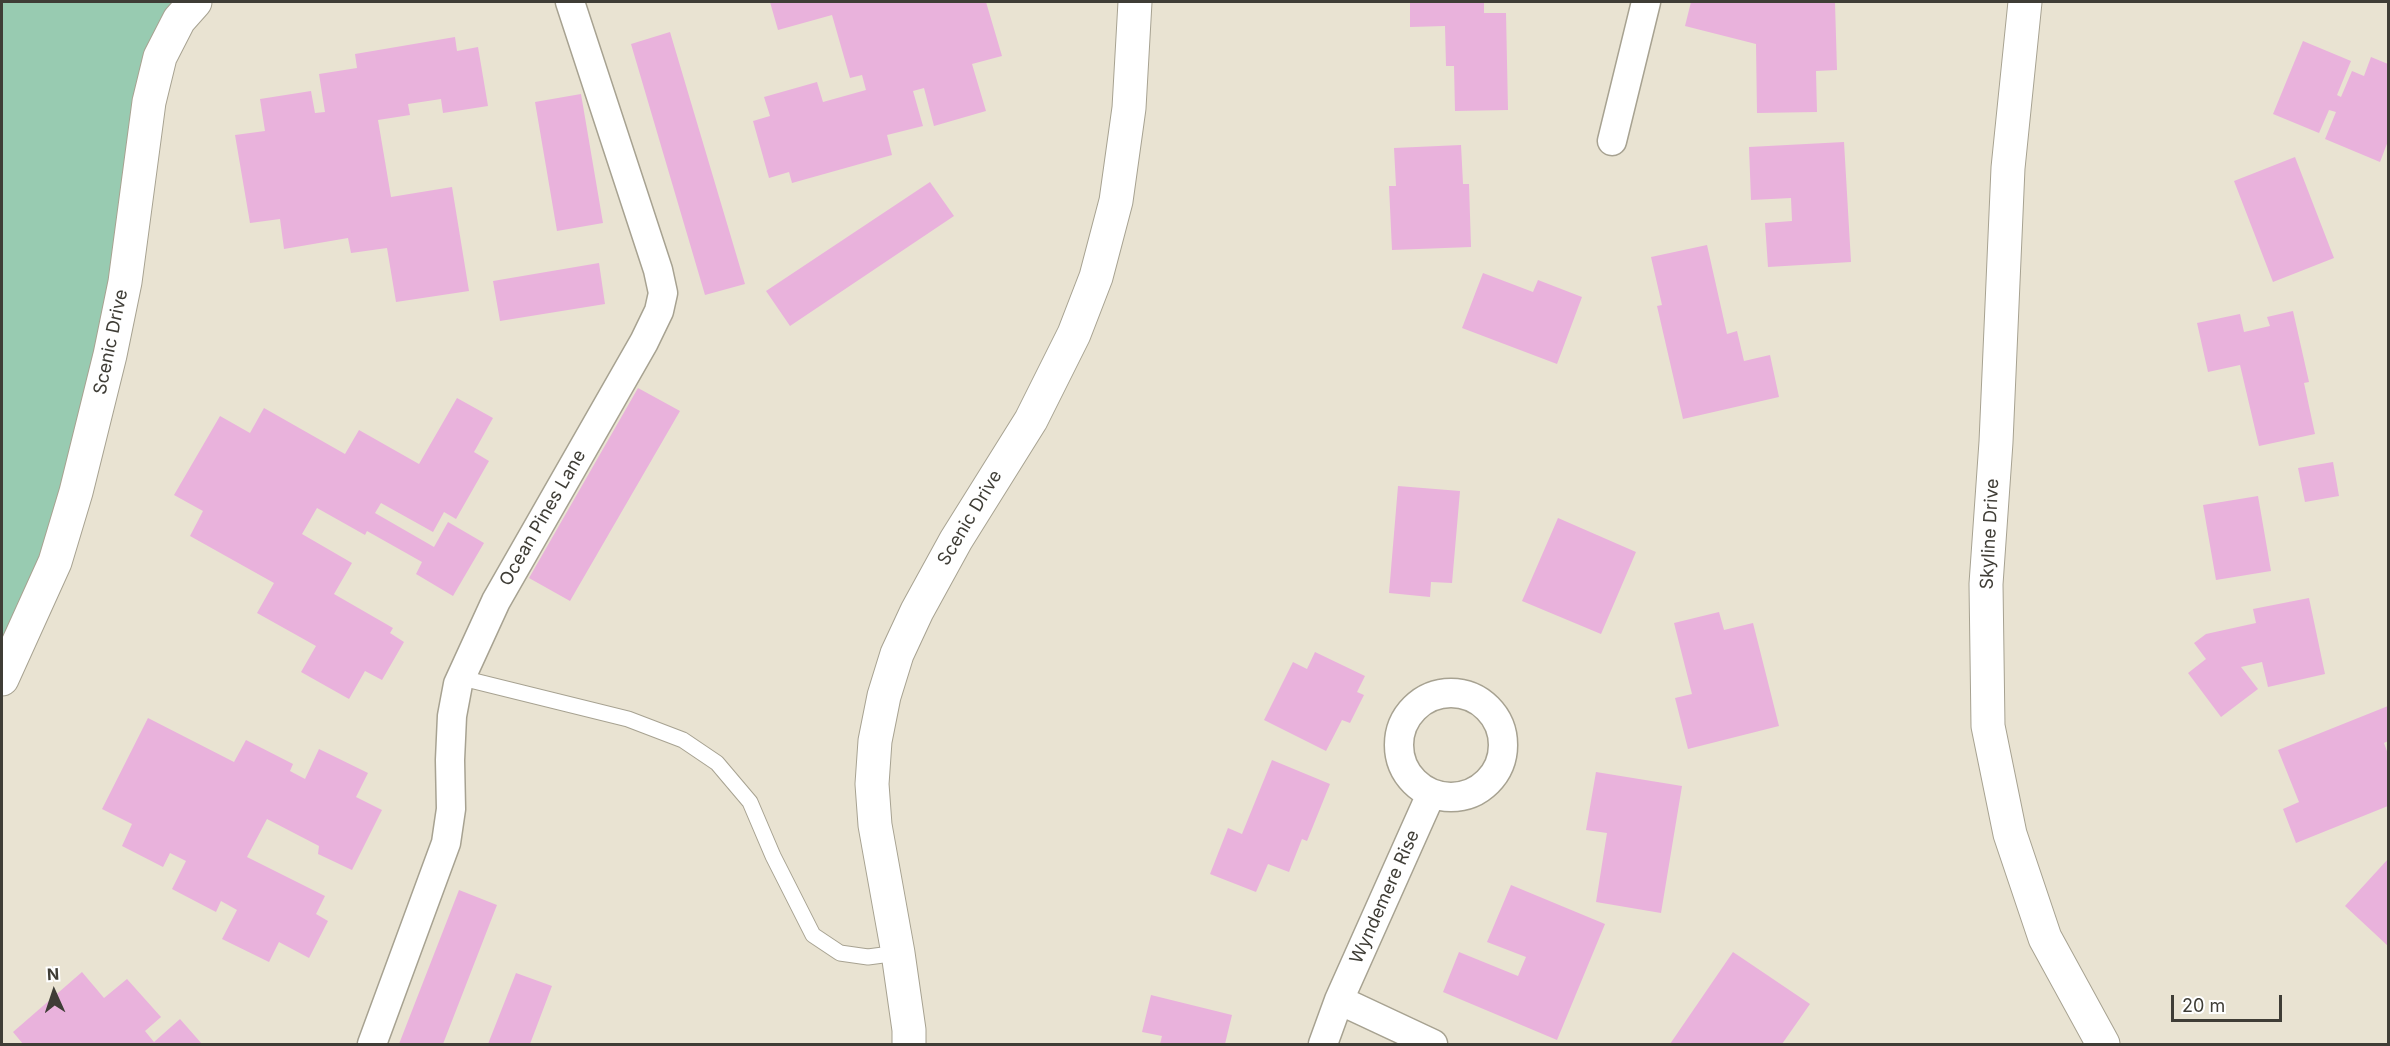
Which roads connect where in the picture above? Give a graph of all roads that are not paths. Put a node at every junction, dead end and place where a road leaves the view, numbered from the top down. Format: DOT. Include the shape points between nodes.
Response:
graph roads {
  1 [pos="195,2"];
  2 [pos="570,2"];
  3 [pos="1136,2"];
  4 [pos="1646,2"];
  5 [pos="2025,2"];
  6 [pos="1612,141"];
  7 [pos="462,678"];
  8 [pos="2,679"];
  9 [pos="1431,794"];
  10 [pos="898,953"];
  11 [pos="1339,1000"];
  12 [pos="372,1044"];
  13 [pos="909,1044"];
  14 [pos="1323,1044"];
  15 [pos="1433,1044"];
  16 [pos="2103,1044"];
  1 -- 8 [label="street, Scenic Drive" via="179,20 160,57 149,102 125,282 76,492 55,562"];
  2 -- 7 [label="street, Ocean Pines Lane" via="663,293 644,342 496,602"];
  3 -- 10 [label="street, Scenic Drive" via="1130,108 1116,201 1096,277 1074,334 1030,420 917,611 897,654 884,696 872,784 875,825"];
  4 -- 6 [label="street"];
  5 -- 16 [label="street, Skyline Drive" via="2008,168 1986,584 1988,726 2010,834 2045,938"];
  7 -- 10 [label="lane" via="628,719 682,740 717,763 750,802 813,935 840,953 868,957"];
  7 -- 12 [label="street, Ocean Pines Lane" via="452,716 451,809 446,843"];
  9 -- 11 [label="street, Wyndemere Rise"];
  10 -- 13 [label="street, Scenic Drive"];
  11 -- 14 [label="street, Wyndemere Rise"];
  11 -- 15 [label="street"];
}
